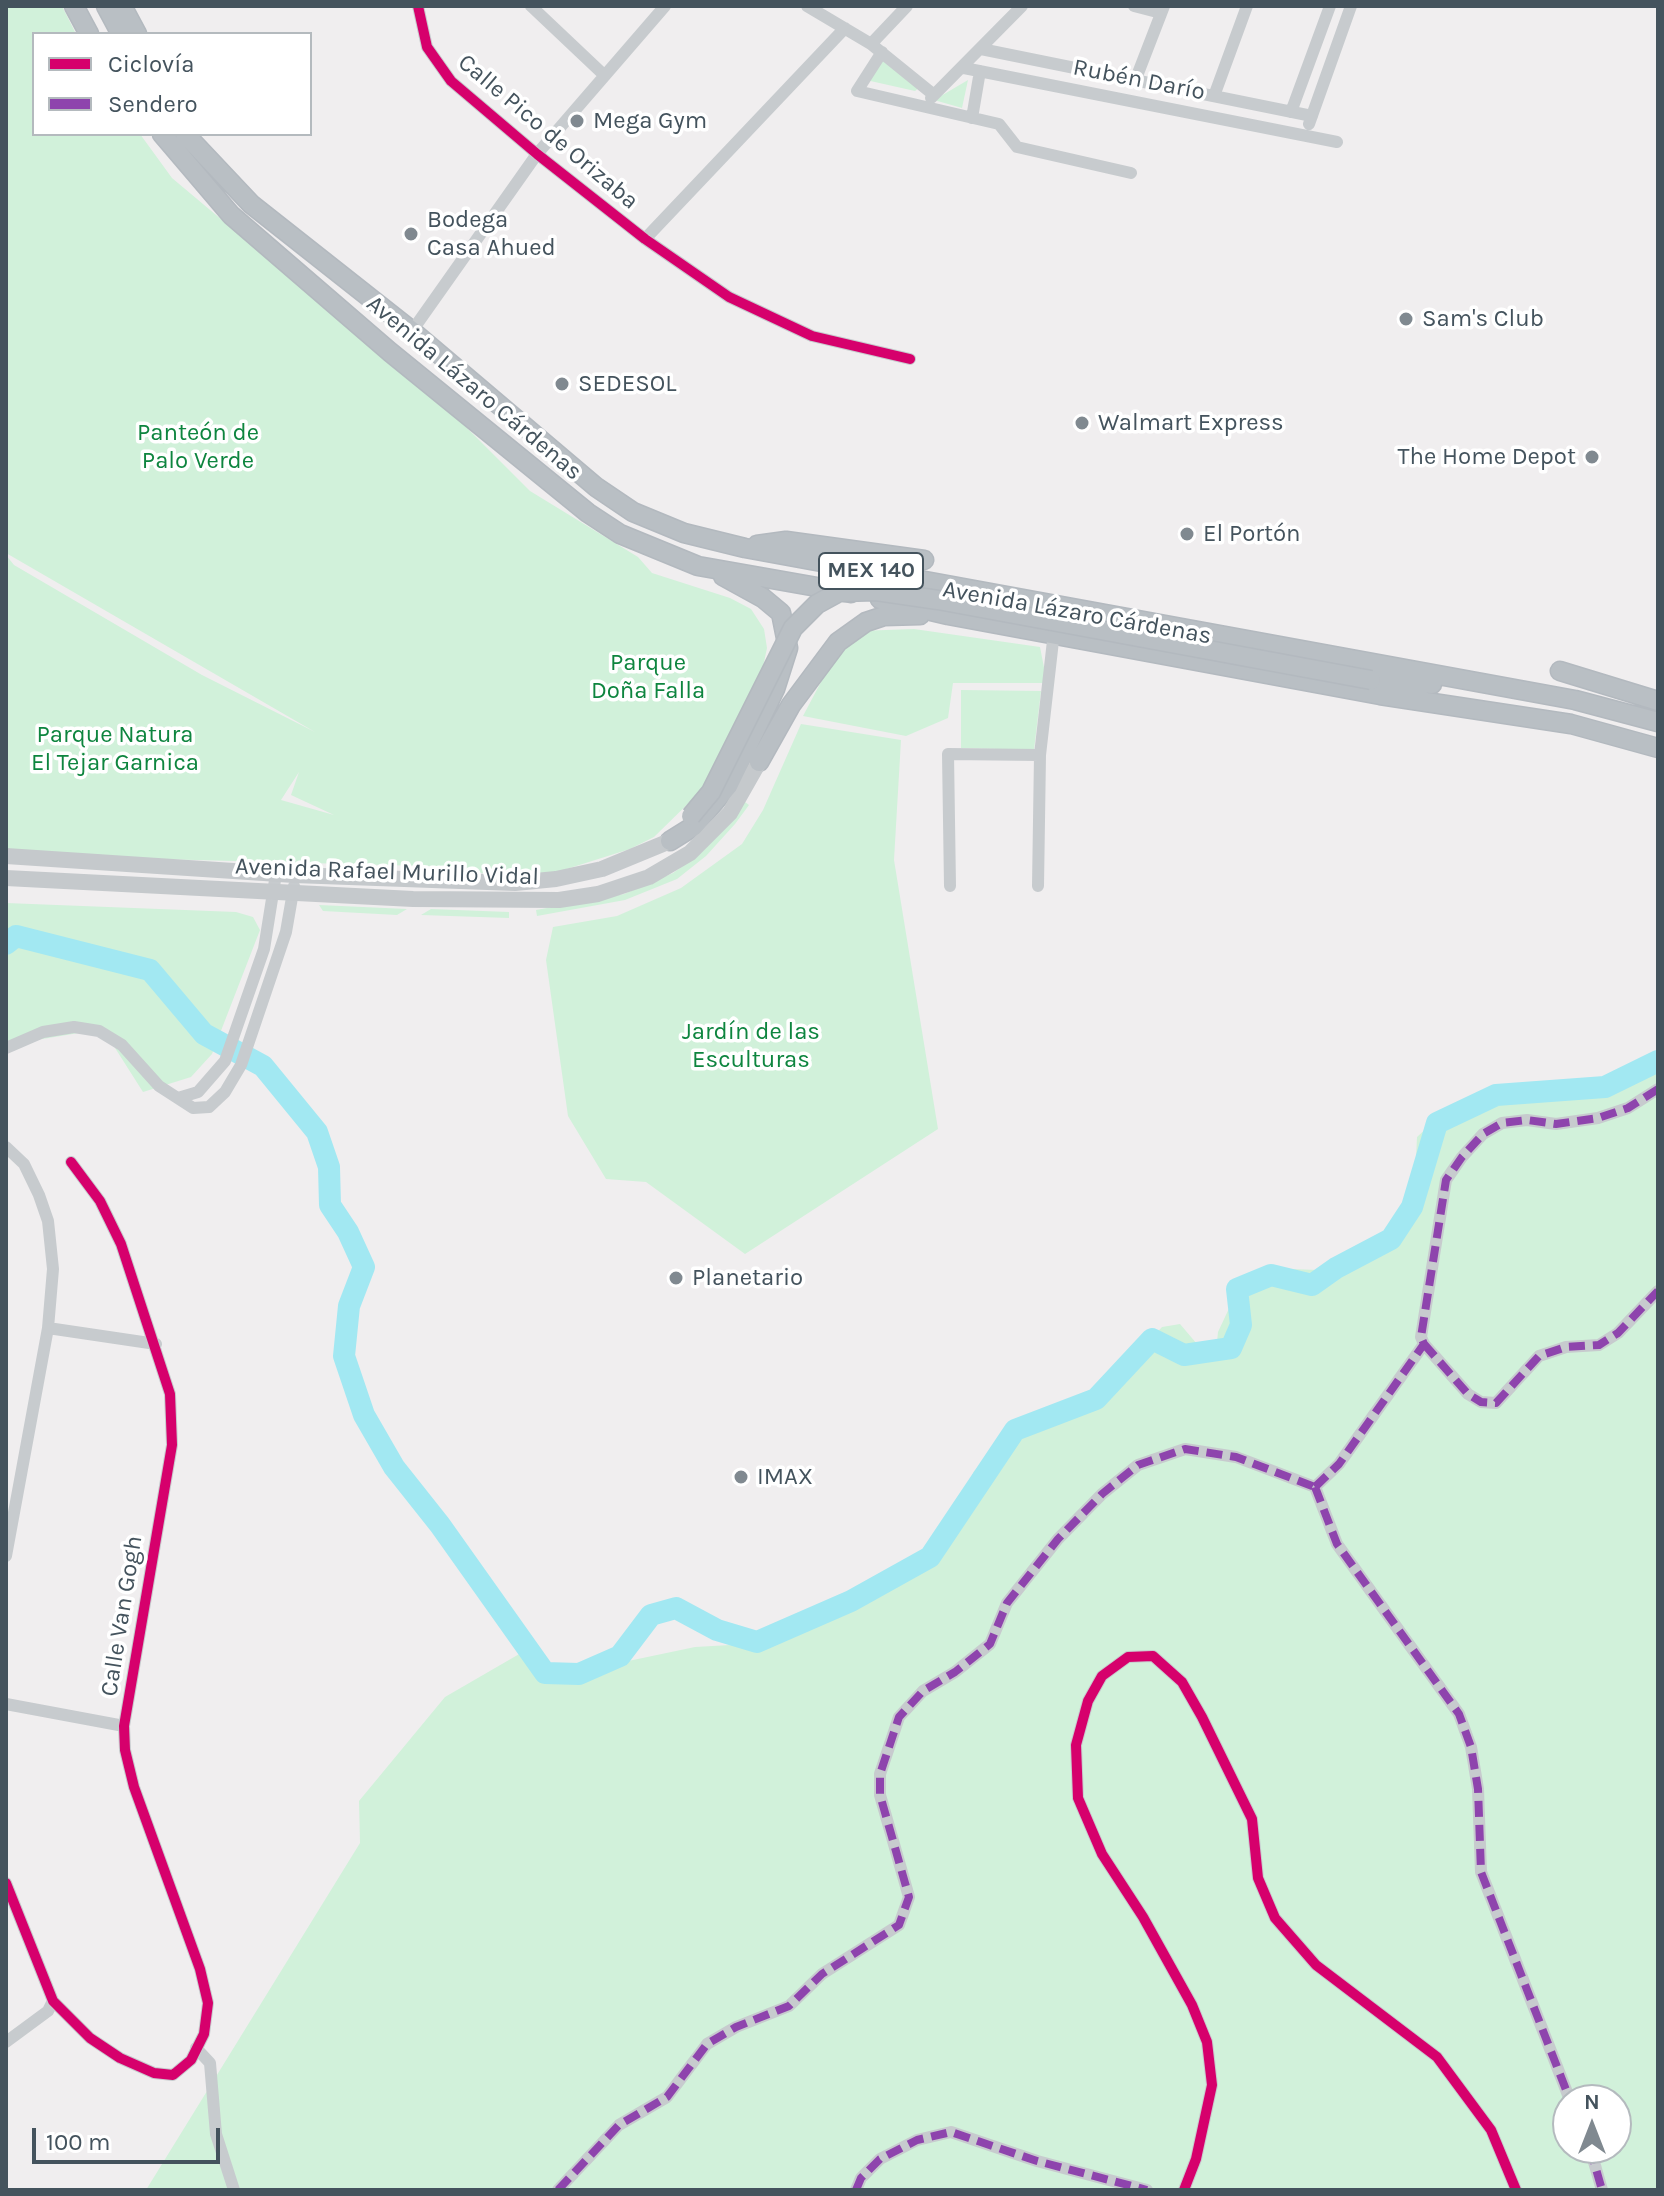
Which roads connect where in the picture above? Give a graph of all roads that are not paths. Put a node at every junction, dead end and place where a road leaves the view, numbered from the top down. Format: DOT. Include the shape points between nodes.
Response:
graph roads {
  1 [pos="74,6"];
  2 [pos="93,6"];
  3 [pos="106,6"];
  4 [pos="122,6"];
  5 [pos="418,6"];
  6 [pos="531,6"];
  7 [pos="807,6"];
  8 [pos="907,6"];
  9 [pos="1022,6"];
  10 [pos="1134,6"];
  11 [pos="1247,6"];
  12 [pos="1330,6"];
  13 [pos="1351,6"];
  14 [pos="656,9"];
  15 [pos="1162,9"];
  16 [pos="845,28"];
  17 [pos="88,32"];
  18 [pos="107,32"];
  19 [pos="120,32"];
  20 [pos="136,32"];
  21 [pos="876,48"];
  22 [pos="981,49"];
  23 [pos="964,68"];
  24 [pos="980,71"];
  25 [pos="604,75"];
  26 [pos="1135,81"];
  27 [pos="934,95"];
  28 [pos="1214,96"];
  29 [pos="923,106"];
  30 [pos="1291,112"];
  31 [pos="1312,116"];
  32 [pos="972,118"];
  33 [pos="1306,135"];
  34 [pos="187,136"];
  35 [pos="197,136"];
  36 [pos="163,137"];
  37 [pos="1337,142"];
  38 [pos="537,154"];
  39 [pos="205,158"];
  40 [pos="1131,173"];
  41 [pos="645,239"];
  42 [pos="412,331"];
  43 [pos="910,359"];
  44 [pos="745,548"];
  45 [pos="924,560"];
  46 [pos="698,566"];
  47 [pos="948,615"];
  48 [pos="1054,632"];
  49 [pos="1560,671"];
  50 [pos="1495,685"];
  51 [pos="1658,701"];
  52 [pos="1658,722"];
  53 [pos="1658,748"];
  54 [pos="1040,755"];
  55 [pos="759,762"];
  56 [pos="670,841"];
  57 [pos="6,856"];
  58 [pos="276,874"];
  59 [pos="294,875"];
  60 [pos="6,878"];
  61 [pos="950,886"];
  62 [pos="1038,886"];
  63 [pos="273,893"];
  64 [pos="293,893"];
  65 [pos="264,949"];
  66 [pos="279,953"];
  67 [pos="240,1044"];
  68 [pos="6,1048"];
  69 [pos="1658,1089"];
  70 [pos="178,1098"];
  71 [pos="6,1147"];
  72 [pos="71,1162"];
  73 [pos="1658,1291"];
  74 [pos="48,1328"];
  75 [pos="156,1344"];
  76 [pos="1424,1344"];
  77 [pos="1315,1487"];
  78 [pos="6,1556"];
  79 [pos="6,1704"];
  80 [pos="124,1726"];
  81 [pos="6,1883"];
  82 [pos="53,2001"];
  83 [pos="6,2042"];
  84 [pos="196,2048"];
  85 [pos="1564,2084"];
  86 [pos="1595,2164"];
  87 [pos="234,2190"];
  88 [pos="558,2190"];
  89 [pos="856,2190"];
  90 [pos="1147,2190"];
  91 [pos="1184,2190"];
  92 [pos="1516,2190"];
  93 [pos="1602,2190"];
  1 -- 17 [label="highway"];
  2 -- 18 [label="highway"];
  3 -- 19 [label="highway"];
  4 -- 20 [label="highway"];
  5 -- 38 [label="street, Calle Pico de Orizaba" via="427,47 437,65"];
  6 -- 25 [label="street"];
  7 -- 16 [label="street"];
  8 -- 21 [label="street"];
  9 -- 22 [label="street"];
  10 -- 15 [label="street"];
  11 -- 28 [label="street"];
  12 -- 30 [label="street"];
  13 -- 31 [label="street"];
  14 -- 25 [label="street"];
  15 -- 26 [label="street"];
  16 -- 21 [label="street"];
  16 -- 41 [label="street"];
  21 -- 27 [label="street"];
  21 -- 29 [label="street" via="857,91"];
  22 -- 23 [label="street"];
  22 -- 26 [label="street, Rubén Darío"];
  23 -- 24 [label="street, Rubén Darío"];
  23 -- 27 [label="street"];
  24 -- 32 [label="street"];
  24 -- 33 [label="street, Rubén Darío"];
  25 -- 38 [label="street"];
  26 -- 28 [label="street, Rubén Darío"];
  27 -- 29 [label="street"];
  28 -- 30 [label="street, Rubén Darío"];
  29 -- 32 [label="street"];
  30 -- 31 [label="street, Rubén Darío"];
  31 -- 33 [label="street"];
  32 -- 40 [label="street" via="999,124 1017,147"];
  33 -- 37 [label="street, Rubén Darío"];
  34 -- 39 [label="highway, Avenida Lázaro Cárdenas / MEX 140"];
  35 -- 39 [label="highway"];
  36 -- 46 [label="highway, Avenida Lázaro Cárdenas / MEX 140" via="231,215 547,481 620,534"];
  38 -- 41 [label="street, Calle Pico de Orizaba"];
  38 -- 42 [label="street"];
  39 -- 42 [label="highway, Avenida Lázaro Cárdenas / MEX 140" via="251,204"];
  41 -- 43 [label="street, Calle Pico de Orizaba" via="729,297 812,336"];
  42 -- 44 [label="highway, Avenida Lázaro Cárdenas / MEX 140" via="596,487 633,512 684,533"];
  44 -- 45 [label="highway" via="786,541"];
  44 -- 50 [label="highway, Avenida Lázaro Cárdenas / MEX 140"];
  46 -- 47 [label="highway, Avenida Lázaro Cárdenas / MEX 140"];
  46 -- 56 [label="highway" via="771,603 781,613 788,648 775,689 728,786 694,826"];
  47 -- 48 [label="highway, Avenida Lázaro Cárdenas / MEX 140"];
  47 -- 55 [label="highway" via="884,616 838,642 791,705"];
  48 -- 53 [label="highway, Avenida Lázaro Cárdenas / MEX 140" via="1380,695 1571,724"];
  48 -- 54 [label="street"];
  49 -- 51 [label="highway"];
  50 -- 52 [label="highway, Avenida Lázaro Cárdenas / MEX 140"];
  50 -- 56 [label="highway, bridge" via="1371,680 938,600 839,592 817,604 793,628 711,792"];
  54 -- 61 [label="street" via="948,754"];
  54 -- 62 [label="street"];
  55 -- 64 [label="main road, Avenida Rafael Murillo Vidal" via="730,813 690,853 649,877 598,894 513,902"];
  56 -- 59 [label="main road, Avenida Rafael Murillo Vidal" via="602,869 534,882"];
  57 -- 58 [label="main road, Avenida Rafael Murillo Vidal"];
  58 -- 59 [label="main road, Avenida Rafael Murillo Vidal"];
  58 -- 63 [label="street"];
  59 -- 64 [label="street"];
  60 -- 63 [label="main road, Avenida Rafael Murillo Vidal"];
  63 -- 64 [label="main road, Avenida Rafael Murillo Vidal"];
  63 -- 65 [label="street"];
  64 -- 66 [label="street"];
  65 -- 66 [label="street"];
  65 -- 67 [label="street"];
  66 -- 67 [label="street"];
  67 -- 70 [label="street" via="198,1092"];
  67 -- 70 [label="street" via="241,1065 209,1107 193,1108"];
  68 -- 70 [label="street" via="43,1032 74,1027 99,1031 122,1045 159,1086"];
  69 -- 76 [label="street" via="1628,1108 1598,1118 1502,1123 1483,1134 1446,1180"];
  71 -- 74 [label="street" via="24,1164 48,1221 53,1269"];
  72 -- 75 [label="street, Calle Van Gogh" via="100,1201 121,1244"];
  73 -- 76 [label="street" via="1599,1345 1539,1356 1496,1403 1468,1394"];
  74 -- 75 [label="street"];
  74 -- 78 [label="street"];
  75 -- 80 [label="street, Calle Van Gogh" via="170,1394 172,1445"];
  76 -- 77 [label="street" via="1339,1464"];
  77 -- 85 [label="street" via="1337,1544 1459,1714 1478,1789 1481,1872"];
  77 -- 88 [label="street" via="1236,1457 1185,1449 1138,1465 1102,1494 1007,1603 990,1644 923,1691 899,1717 880,1774 880,1795 909,1897 899,1925 822,1974 789,2006 707,2044 667,2097 619,2125"];
  79 -- 80 [label="street"];
  80 -- 84 [label="street, Calle Van Gogh" via="134,1787 208,2003 204,2034"];
  81 -- 82 [label="street"];
  82 -- 83 [label="street" via="48,2011"];
  82 -- 84 [label="street, Calle Van Gogh" via="90,2038 154,2073 173,2075"];
  84 -- 87 [label="street" via="210,2063 216,2134"];
  86 -- 93 [label="street"];
  89 -- 90 [label="street" via="880,2159 917,2140 951,2132"];
  91 -- 92 [label="street" via="1212,2085 1207,2042 1192,2005 1102,1854 1078,1798 1076,1745 1088,1701 1102,1676 1128,1657 1153,1656 1182,1682 1202,1717 1252,1819 1258,1878 1275,1918 1316,1965 1437,2057 1491,2130"];
}
